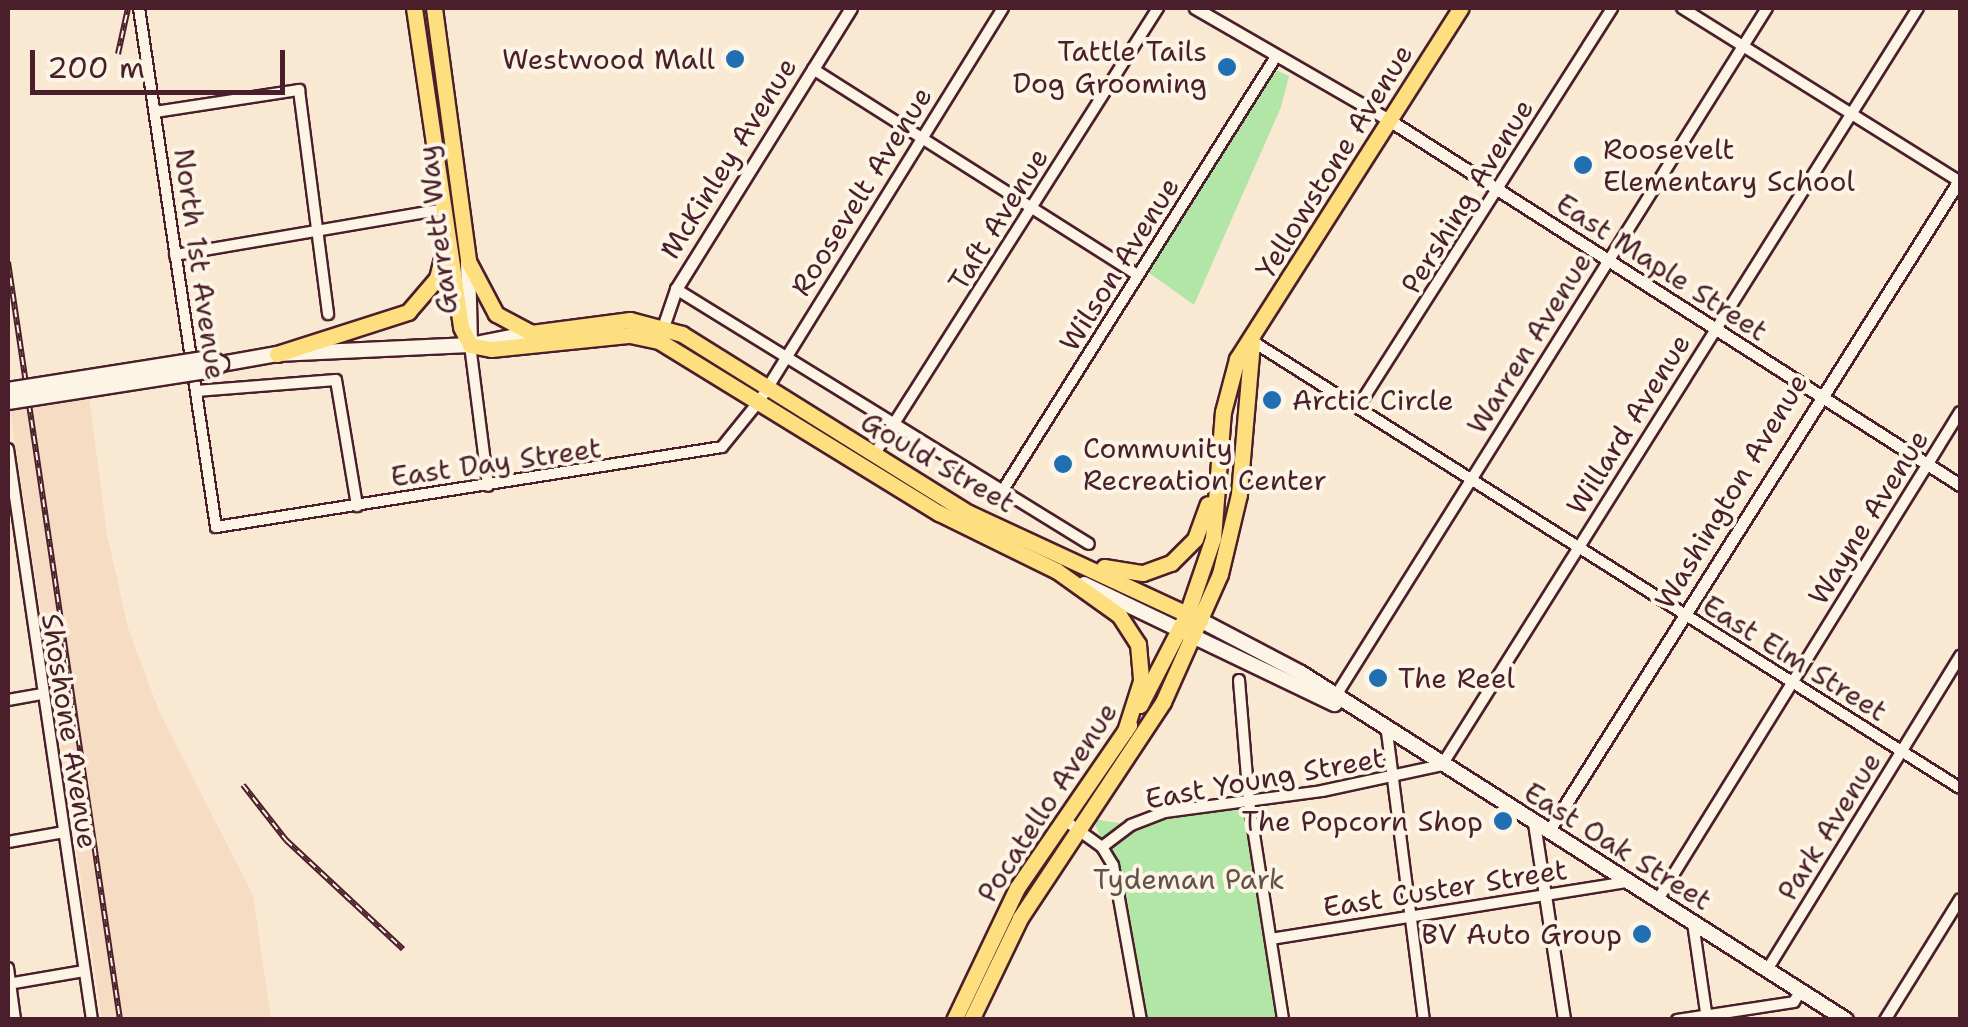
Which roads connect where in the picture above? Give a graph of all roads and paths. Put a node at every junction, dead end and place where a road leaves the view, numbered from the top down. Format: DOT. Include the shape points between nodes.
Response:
graph roads {
  1 [pos="140,8"];
  2 [pos="414,8"];
  3 [pos="434,8"];
  4 [pos="852,8"];
  5 [pos="1002,8"];
  6 [pos="1158,8"];
  7 [pos="1195,8"];
  8 [pos="1460,8"];
  9 [pos="1612,8"];
  10 [pos="1682,8"];
  11 [pos="1767,8"];
  12 [pos="1918,8"];
  13 [pos="1743,46"];
  14 [pos="1275,58"];
  15 [pos="812,69"];
  16 [pos="155,112"];
  17 [pos="1852,114"];
  18 [pos="1388,120"];
  19 [pos="920,138"];
  20 [pos="1960,181"];
  21 [pos="1498,190"];
  22 [pos="1032,208"];
  23 [pos="443,210"];
  24 [pos="318,229"];
  25 [pos="448,236"];
  26 [pos="175,254"];
  27 [pos="468,260"];
  28 [pos="1606,262"];
  29 [pos="1138,274"];
  30 [pos="676,288"];
  31 [pos="328,314"];
  32 [pos="1714,331"];
  33 [pos="531,332"];
  34 [pos="660,334"];
  35 [pos="1252,341"];
  36 [pos="470,345"];
  37 [pos="277,354"];
  38 [pos="784,356"];
  39 [pos="221,364"];
  40 [pos="8,390"];
  41 [pos="196,391"];
  42 [pos="764,394"];
  43 [pos="1818,396"];
  44 [pos="8,402"];
  45 [pos="1358,407"];
  46 [pos="1960,412"];
  47 [pos="894,426"];
  48 [pos="8,450"];
  49 [pos="874,455"];
  50 [pos="1926,464"];
  51 [pos="1218,466"];
  52 [pos="1470,480"];
  53 [pos="488,486"];
  54 [pos="1960,486"];
  55 [pos="1001,493"];
  56 [pos="357,506"];
  57 [pos="216,527"];
  58 [pos="1089,544"];
  59 [pos="1039,546"];
  60 [pos="1576,548"];
  61 [pos="14,554"];
  62 [pos="1057,571"];
  63 [pos="1684,616"];
  64 [pos="1190,625"];
  65 [pos="1960,656"];
  66 [pos="1239,680"];
  67 [pos="1793,682"];
  68 [pos="42,694"];
  69 [pos="8,700"];
  70 [pos="1333,700"];
  71 [pos="1124,731"];
  72 [pos="1387,732"];
  73 [pos="1902,750"];
  74 [pos="1442,765"];
  75 [pos="1389,780"];
  76 [pos="1960,788"];
  77 [pos="1249,802"];
  78 [pos="1070,823"];
  79 [pos="1541,828"];
  80 [pos="64,832"];
  81 [pos="8,842"];
  82 [pos="1102,848"];
  83 [pos="1627,882"];
  84 [pos="1545,895"];
  85 [pos="1960,899"];
  86 [pos="1657,901"];
  87 [pos="1409,918"];
  88 [pos="1693,923"];
  89 [pos="1271,940"];
  90 [pos="8,968"];
  91 [pos="1767,970"];
  92 [pos="84,971"];
  93 [pos="9,984"];
  94 [pos="1800,991"];
  95 [pos="1706,1017"];
  96 [pos="1843,1018"];
  97 [pos="15,1020"];
  98 [pos="92,1020"];
  99 [pos="954,1020"];
  100 [pos="970,1020"];
  101 [pos="1141,1020"];
  102 [pos="1284,1020"];
  103 [pos="1424,1020"];
  104 [pos="1564,1020"];
  105 [pos="1678,1020"];
  106 [pos="1885,1020"];
  1 -- 16 [label="street, North 1st Avenue"];
  2 -- 23 [label="main road, Garrett Way"];
  3 -- 27 [label="main road, Garrett Way"];
  4 -- 15 [label="street, McKinley Avenue"];
  5 -- 19 [label="street, Roosevelt Avenue"];
  6 -- 22 [label="street, Taft Avenue"];
  7 -- 14 [label="street, East Maple Street"];
  8 -- 18 [label="main road, Yellowstone Avenue"];
  9 -- 21 [label="street, Pershing Avenue"];
  10 -- 13 [label="street"];
  11 -- 13 [label="street, Warren Avenue"];
  12 -- 17 [label="street, Willard Avenue"];
  13 -- 17 [label="street"];
  13 -- 28 [label="street, Warren Avenue"];
  14 -- 18 [label="street, East Maple Street"];
  14 -- 29 [label="street, Wilson Avenue"];
  15 -- 19 [label="street"];
  15 -- 30 [label="street, McKinley Avenue"];
  16 -- 24 [label="street" via="299,90"];
  16 -- 26 [label="street, North 1st Avenue"];
  17 -- 20 [label="street"];
  17 -- 32 [label="street, Willard Avenue"];
  18 -- 21 [label="street, East Maple Street"];
  18 -- 35 [label="main road, Yellowstone Avenue"];
  19 -- 22 [label="street"];
  19 -- 38 [label="street, Roosevelt Avenue"];
  20 -- 43 [label="street, Washington Avenue"];
  21 -- 28 [label="street, East Maple Street"];
  21 -- 45 [label="street, Pershing Avenue"];
  22 -- 29 [label="street"];
  22 -- 47 [label="street, Taft Avenue"];
  23 -- 24 [label="street"];
  23 -- 25 [label="main road, Garrett Way"];
  24 -- 26 [label="street"];
  24 -- 31 [label="street"];
  25 -- 36 [label="main road, Garrett Way"];
  25 -- 37 [label="main road" via="437,278 419,304"];
  26 -- 41 [label="street, North 1st Avenue"];
  27 -- 33 [label="main road" via="496,314"];
  27 -- 36 [label="main road, Garrett Way"];
  28 -- 32 [label="street, East Maple Street"];
  28 -- 52 [label="street, Warren Avenue"];
  29 -- 55 [label="street, Wilson Avenue"];
  30 -- 34 [label="street, McKinley Avenue"];
  30 -- 38 [label="street"];
  32 -- 43 [label="street, East Maple Street"];
  32 -- 60 [label="street, Willard Avenue"];
  33 -- 34 [label="main road" via="630,320"];
  33 -- 36 [label="main road"];
  34 -- 36 [label="main road" via="490,350"];
  34 -- 42 [label="main road, Gould Street"];
  35 -- 45 [label="street, East Elm Street"];
  35 -- 51 [label="main road, Yellowstone Avenue" via="1237,358 1226,393"];
  35 -- 64 [label="main road, Yellowstone Avenue" via="1236,520"];
  36 -- 37 [label="main road"];
  36 -- 53 [label="street"];
  37 -- 39 [label="main road"];
  38 -- 42 [label="street, Roosevelt Avenue"];
  38 -- 47 [label="street"];
  39 -- 40 [label="main road, bridge" via="211,358"];
  39 -- 44 [label="main road, bridge"];
  41 -- 56 [label="street" via="336,380"];
  41 -- 57 [label="street, North 1st Avenue"];
  42 -- 49 [label="main road, Gould Street"];
  42 -- 53 [label="street, East Day Street" via="722,447 702,455"];
  42 -- 62 [label="main road, Gould Street" via="930,508"];
  43 -- 50 [label="street, East Maple Street"];
  43 -- 63 [label="street, Washington Avenue"];
  45 -- 52 [label="street, East Elm Street"];
  46 -- 50 [label="street, Wayne Avenue"];
  47 -- 49 [label="street, Taft Avenue"];
  47 -- 55 [label="street"];
  48 -- 61 [label="street, Shoshone Avenue"];
  49 -- 59 [label="main road, Gould Street"];
  50 -- 54 [label="street, East Maple Street"];
  50 -- 67 [label="street, Wayne Avenue"];
  51 -- 59 [label="main road" via="1200,530 1162,568 1117,571"];
  51 -- 64 [label="main road, Yellowstone Avenue" via="1212,538"];
  52 -- 60 [label="street, East Elm Street"];
  52 -- 70 [label="street, Warren Avenue"];
  53 -- 56 [label="street, East Day Street"];
  55 -- 58 [label="street"];
  56 -- 57 [label="street, East Day Street"];
  59 -- 64 [label="main road, Gould Street"];
  60 -- 63 [label="street, East Elm Street"];
  60 -- 74 [label="street, Willard Avenue"];
  61 -- 68 [label="street, Shoshone Avenue"];
  62 -- 64 [label="main road, Gould Street"];
  62 -- 71 [label="main road" via="1119,616 1138,644 1141,681"];
  63 -- 67 [label="street, East Elm Street"];
  63 -- 79 [label="street, Washington Avenue"];
  64 -- 70 [label="main road, East Oak Street"];
  64 -- 71 [label="main road, Pocatello Avenue"];
  64 -- 78 [label="main road, Pocatello Avenue" via="1162,702"];
  65 -- 73 [label="street, Park Avenue"];
  66 -- 77 [label="street"];
  67 -- 73 [label="street, East Elm Street"];
  67 -- 86 [label="street, Wayne Avenue"];
  68 -- 69 [label="street"];
  68 -- 80 [label="street, Shoshone Avenue"];
  70 -- 72 [label="main road, East Oak Street"];
  71 -- 78 [label="main road, Pocatello Avenue"];
  72 -- 74 [label="main road, East Oak Street"];
  72 -- 75 [label="street"];
  73 -- 76 [label="street, East Elm Street"];
  73 -- 91 [label="street, Park Avenue"];
  74 -- 75 [label="street, East Young Street"];
  74 -- 79 [label="main road, East Oak Street"];
  75 -- 77 [label="street, East Young Street"];
  75 -- 87 [label="street"];
  77 -- 82 [label="street, East Young Street" via="1146,817"];
  77 -- 89 [label="street"];
  78 -- 82 [label="street"];
  78 -- 99 [label="main road, Pocatello Avenue" via="1009,901"];
  78 -- 100 [label="main road, Pocatello Avenue"];
  79 -- 83 [label="main road, East Oak Street"];
  79 -- 84 [label="street"];
  80 -- 81 [label="street"];
  80 -- 92 [label="street, Shoshone Avenue"];
  82 -- 101 [label="street" via="1119,882"];
  83 -- 84 [label="street, East Custer Street"];
  83 -- 86 [label="main road, East Oak Street"];
  84 -- 87 [label="street, East Custer Street"];
  84 -- 104 [label="street"];
  85 -- 106 [label="street"];
  86 -- 88 [label="main road, East Oak Street"];
  87 -- 89 [label="street, East Custer Street"];
  87 -- 103 [label="street"];
  88 -- 91 [label="main road, East Oak Street"];
  88 -- 95 [label="street"];
  89 -- 102 [label="street"];
  90 -- 93 [label="street"];
  91 -- 94 [label="main road, East Oak Street"];
  92 -- 93 [label="street"];
  92 -- 98 [label="street, Shoshone Avenue"];
  93 -- 97 [label="street"];
  94 -- 95 [label="street" via="1794,1002"];
  94 -- 96 [label="main road, East Oak Street"];
  95 -- 105 [label="street"];
}
